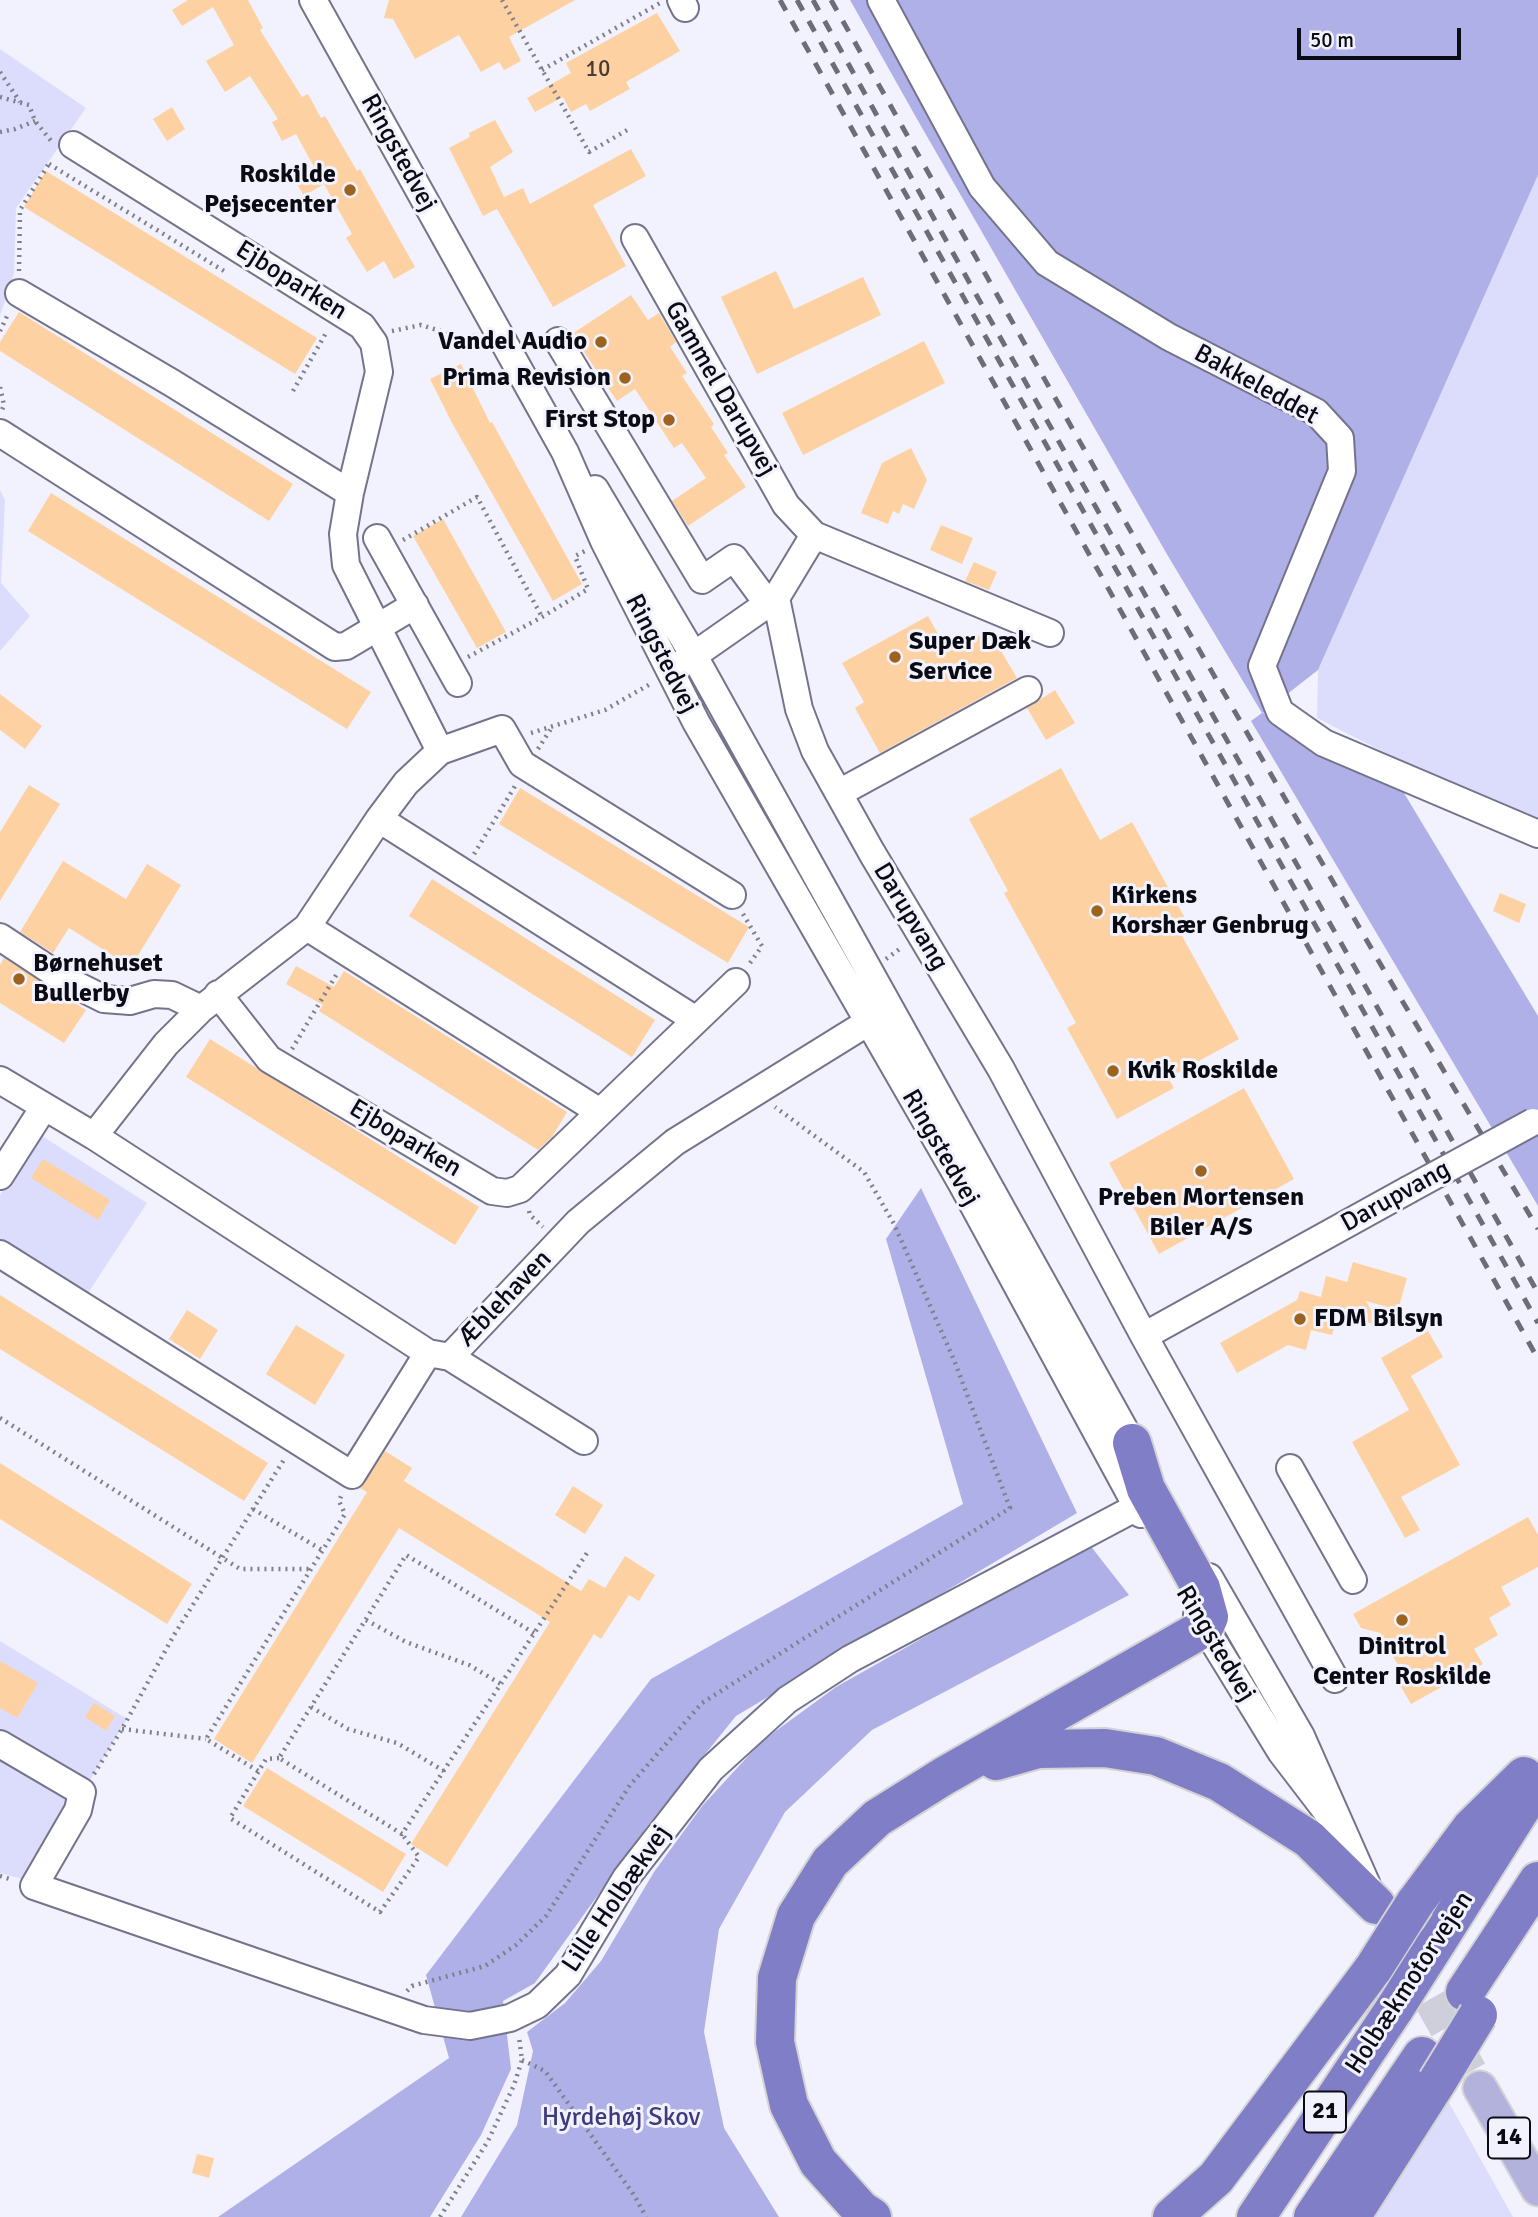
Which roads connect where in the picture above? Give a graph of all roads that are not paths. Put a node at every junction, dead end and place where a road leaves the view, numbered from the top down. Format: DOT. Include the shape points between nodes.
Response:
graph roads {
  1 [pos="313,0"];
  2 [pos="881,0"];
  3 [pos="65,147"];
  4 [pos="635,238"];
  5 [pos="19,293"];
  6 [pos="558,341"];
  7 [pos="0,433"];
  8 [pos="565,452"];
  9 [pos="350,492"];
  10 [pos="814,535"];
  11 [pos="381,544"];
  12 [pos="772,601"];
  13 [pos="415,605"];
  14 [pos="377,627"];
  15 [pos="1050,633"];
  16 [pos="694,656"];
  17 [pos="670,672"];
  18 [pos="454,675"];
  19 [pos="1028,690"];
  20 [pos="440,751"];
  21 [pos="839,793"];
  22 [pos="379,819"];
  23 [pos="1538,834"];
  24 [pos="732,895"];
  25 [pos="307,926"];
  26 [pos="0,937"];
  27 [pos="736,982"];
  28 [pos="210,1001"];
  29 [pos="879,1016"];
  30 [pos="696,1020"];
  31 [pos="0,1080"];
  32 [pos="44,1107"];
  33 [pos="600,1112"];
  34 [pos="1536,1121"];
  35 [pos="94,1136"];
  36 [pos="0,1177"];
  37 [pos="0,1255"];
  38 [pos="1144,1336"];
  39 [pos="439,1355"];
  40 [pos="584,1441"];
  41 [pos="1132,1443"];
  42 [pos="1290,1468"];
  43 [pos="1137,1507"];
  44 [pos="1353,1580"];
  45 [pos="1204,1628"];
  46 [pos="1335,1679"];
  47 [pos="0,1744"];
  48 [pos="1538,1763"];
  49 [pos="944,1776"];
  50 [pos="1538,1782"];
  51 [pos="1340,1829"];
  52 [pos="1538,1881"];
  53 [pos="1376,1905"];
  54 [pos="1538,1921"];
  55 [pos="1471,2003"];
  56 [pos="1429,2069"];
  57 [pos="1480,2088"];
  58 [pos="1538,2189"];
  59 [pos="872,2217"];
  60 [pos="1172,2217"];
  61 [pos="1256,2217"];
  62 [pos="1313,2217"];
  63 [pos="1351,2217"];
  1 -- 8 [label="street, Ringstedvej"];
  2 -- 23 [label="street, Bakkeleddet" via="982,187 1047,263 1169,337 1315,412 1340,438 1342,471 1262,666 1280,712 1324,743"];
  3 -- 9 [label="street, Ejboparken" via="362,326 374,343 379,372"];
  4 -- 10 [label="street, Gammel Darupvej" via="786,505"];
  5 -- 9 [label="street"];
  6 -- 12 [label="street" via="702,580 734,558"];
  7 -- 14 [label="street" via="335,647 346,646"];
  8 -- 16 [label="street, Ringstedvej" via="602,498"];
  8 -- 17 [label="street, Ringstedvej"];
  9 -- 14 [label="street, Ejboparken" via="343,534 346,565"];
  10 -- 12 [label="street"];
  10 -- 15 [label="street, Gammel Darupvej"];
  11 -- 13 [label="street"];
  12 -- 16 [label="street"];
  12 -- 21 [label="street, Darupvang" via="799,709 815,751"];
  13 -- 14 [label="street"];
  13 -- 18 [label="street"];
  14 -- 20 [label="street, Ejboparken"];
  16 -- 17 [label="street"];
  16 -- 29 [label="street, Ringstedvej" via="869,973"];
  17 -- 29 [label="street, Ringstedvej"];
  19 -- 21 [label="street"];
  20 -- 22 [label="street"];
  20 -- 24 [label="street" via="502,729 526,767"];
  21 -- 38 [label="street, Darupvang" via="1001,1069"];
  22 -- 25 [label="street"];
  22 -- 30 [label="street"];
  25 -- 28 [label="street"];
  25 -- 33 [label="street"];
  26 -- 28 [label="street, Ejboparken" via="103,999 130,1001 154,994"];
  27 -- 30 [label="street"];
  28 -- 33 [label="street, Ejboparken" via="270,1059 492,1191 514,1192 523,1187"];
  28 -- 35 [label="street" via="166,1044"];
  29 -- 39 [label="street, Æblehaven" via="675,1142 578,1223"];
  29 -- 41 [label="street, Ringstedvej"];
  29 -- 43 [label="street, Ringstedvej" via="962,1184"];
  30 -- 33 [label="street"];
  31 -- 32 [label="street, Æblehaven"];
  32 -- 35 [label="street, Æblehaven"];
  32 -- 36 [label="street"];
  34 -- 38 [label="street, Darupvang, bridge"];
  35 -- 39 [label="street, Æblehaven"];
  37 -- 39 [label="street" via="352,1475"];
  38 -- 46 [label="street, Darupvang"];
  39 -- 40 [label="street"];
  41 -- 45 [label="highway" via="1146,1489 1201,1588 1209,1617"];
  41 -- 51 [label="street, Ringstedvej" via="1301,1736"];
  42 -- 44 [label="street"];
  43 -- 45 [label="street, Ringstedvej"];
  43 -- 47 [label="street, Lille Holbækvej" via="850,1659 787,1700 710,1769 626,1878 568,1975 537,2005 510,2018 470,2026 424,2020 34,1886 78,1810 82,1792"];
  45 -- 49 [label="highway"];
  45 -- 51 [label="street, Ringstedvej" via="1281,1752"];
  48 -- 60 [label="highway, bridge" via="1471,1828 1373,1969 1216,2178"];
  49 -- 53 [label="highway" via="1038,1749 1105,1748 1156,1756 1219,1782 1309,1839"];
  49 -- 59 [label="highway" via="877,1818 830,1862 796,1916 777,1978 775,2042 789,2105 818,2162"];
  50 -- 61 [label="highway, Holbækmotorvejen / 21, bridge"];
  51 -- 53 [label="street, Ringstedvej"];
  52 -- 55 [label="highway, Holbækmotorvejen / 21"];
  54 -- 55 [label="highway"];
  55 -- 56 [label="highway, Holbækmotorvejen / 21"];
  56 -- 62 [label="highway, Holbækmotorvejen / 21"];
  56 -- 63 [label="highway"];
  57 -- 58 [label="main road, 14"];
}
